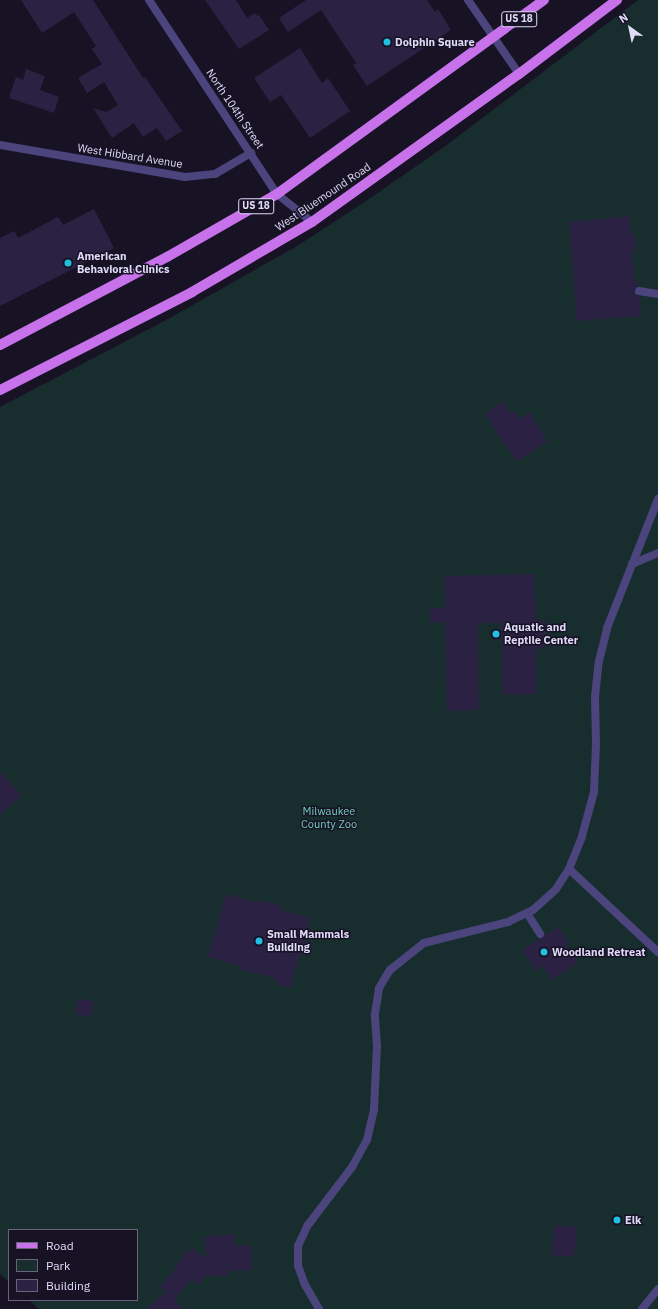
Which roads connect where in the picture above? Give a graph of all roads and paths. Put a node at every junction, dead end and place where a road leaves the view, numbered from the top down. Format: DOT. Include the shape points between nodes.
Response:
graph roads {
  1 [pos="149,0"];
  2 [pos="468,0"];
  3 [pos="544,0"];
  4 [pos="617,0"];
  5 [pos="494,38"];
  6 [pos="519,74"];
  7 [pos="0,145"];
  8 [pos="251,153"];
  9 [pos="277,194"];
  10 [pos="312,222"];
  11 [pos="639,291"];
  12 [pos="658,294"];
  13 [pos="0,345"];
  14 [pos="0,390"];
  15 [pos="658,500"];
  16 [pos="658,553"];
  17 [pos="632,564"];
  18 [pos="569,869"];
  19 [pos="527,913"];
  20 [pos="540,934"];
  21 [pos="658,952"];
  22 [pos="658,1289"];
  23 [pos="319,1309"];
  24 [pos="642,1309"];
  1 -- 8 [label="street, North 104th Street"];
  2 -- 5 [label="street"];
  3 -- 5 [label="main road, US 18"];
  4 -- 6 [label="main road, West Bluemound Road"];
  5 -- 6 [label="street"];
  5 -- 9 [label="main road, US 18"];
  6 -- 10 [label="main road, West Bluemound Road"];
  7 -- 8 [label="street, West Hibbard Avenue" via="185,176 215,174"];
  8 -- 9 [label="street, North 104th Street"];
  9 -- 10 [label="street, North 104th Street"];
  9 -- 13 [label="main road, US 18" via="167,258"];
  10 -- 14 [label="main road, West Bluemound Road" via="192,292"];
  11 -- 12 [label="street"];
  15 -- 17 [label="street"];
  16 -- 17 [label="street"];
  17 -- 18 [label="street" via="607,628 599,661 595,697 594,792 582,836"];
  18 -- 19 [label="street" via="556,889"];
  18 -- 21 [label="street"];
  19 -- 20 [label="street"];
  19 -- 23 [label="street" via="508,922 424,943 390,970 379,988 375,1014 377,1046 374,1109 367,1140 352,1167 308,1225 298,1246 298,1266 305,1285"];
  22 -- 24 [label="street"];
}
